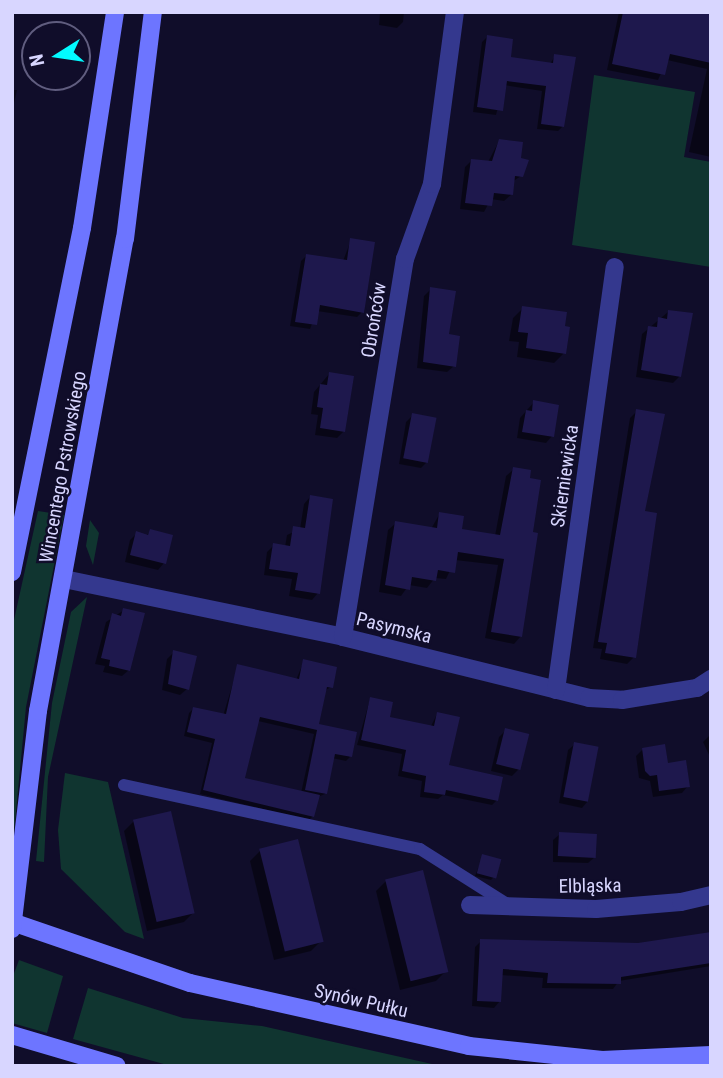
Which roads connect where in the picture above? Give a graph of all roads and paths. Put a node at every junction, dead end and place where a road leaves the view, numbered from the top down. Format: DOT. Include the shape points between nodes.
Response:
graph roads {
  1 [pos="115,12"];
  2 [pos="153,12"];
  3 [pos="455,12"];
  4 [pos="615,267"];
  5 [pos="12,572"];
  6 [pos="64,579"];
  7 [pos="342,637"];
  8 [pos="711,679"];
  9 [pos="556,690"];
  10 [pos="124,785"];
  11 [pos="711,895"];
  12 [pos="470,905"];
  13 [pos="513,907"];
  14 [pos="13,924"];
  15 [pos="12,1035"];
  16 [pos="711,1055"];
  17 [pos="117,1066"];
  1 -- 5 [label="main road, Wincentego Pstrowskiego" via="82,228"];
  2 -- 6 [label="main road, Wincentego Pstrowskiego" via="125,239"];
  3 -- 7 [label="street, Obrońców" via="432,184 405,259"];
  4 -- 9 [label="street, Skierniewicka"];
  6 -- 7 [label="street, Pasymska"];
  6 -- 14 [label="main road, Wincentego Pstrowskiego" via="38,711"];
  7 -- 9 [label="street, Pasymska"];
  8 -- 9 [label="street, Pasymska" via="697,688 622,701"];
  10 -- 13 [label="lane" via="420,849"];
  11 -- 13 [label="street, Elbląska" via="596,909"];
  12 -- 13 [label="street, Elbląska"];
  14 -- 16 [label="main road, Synów Pułku" via="190,983 469,1046 591,1059"];
  15 -- 17 [label="main road"];
}
